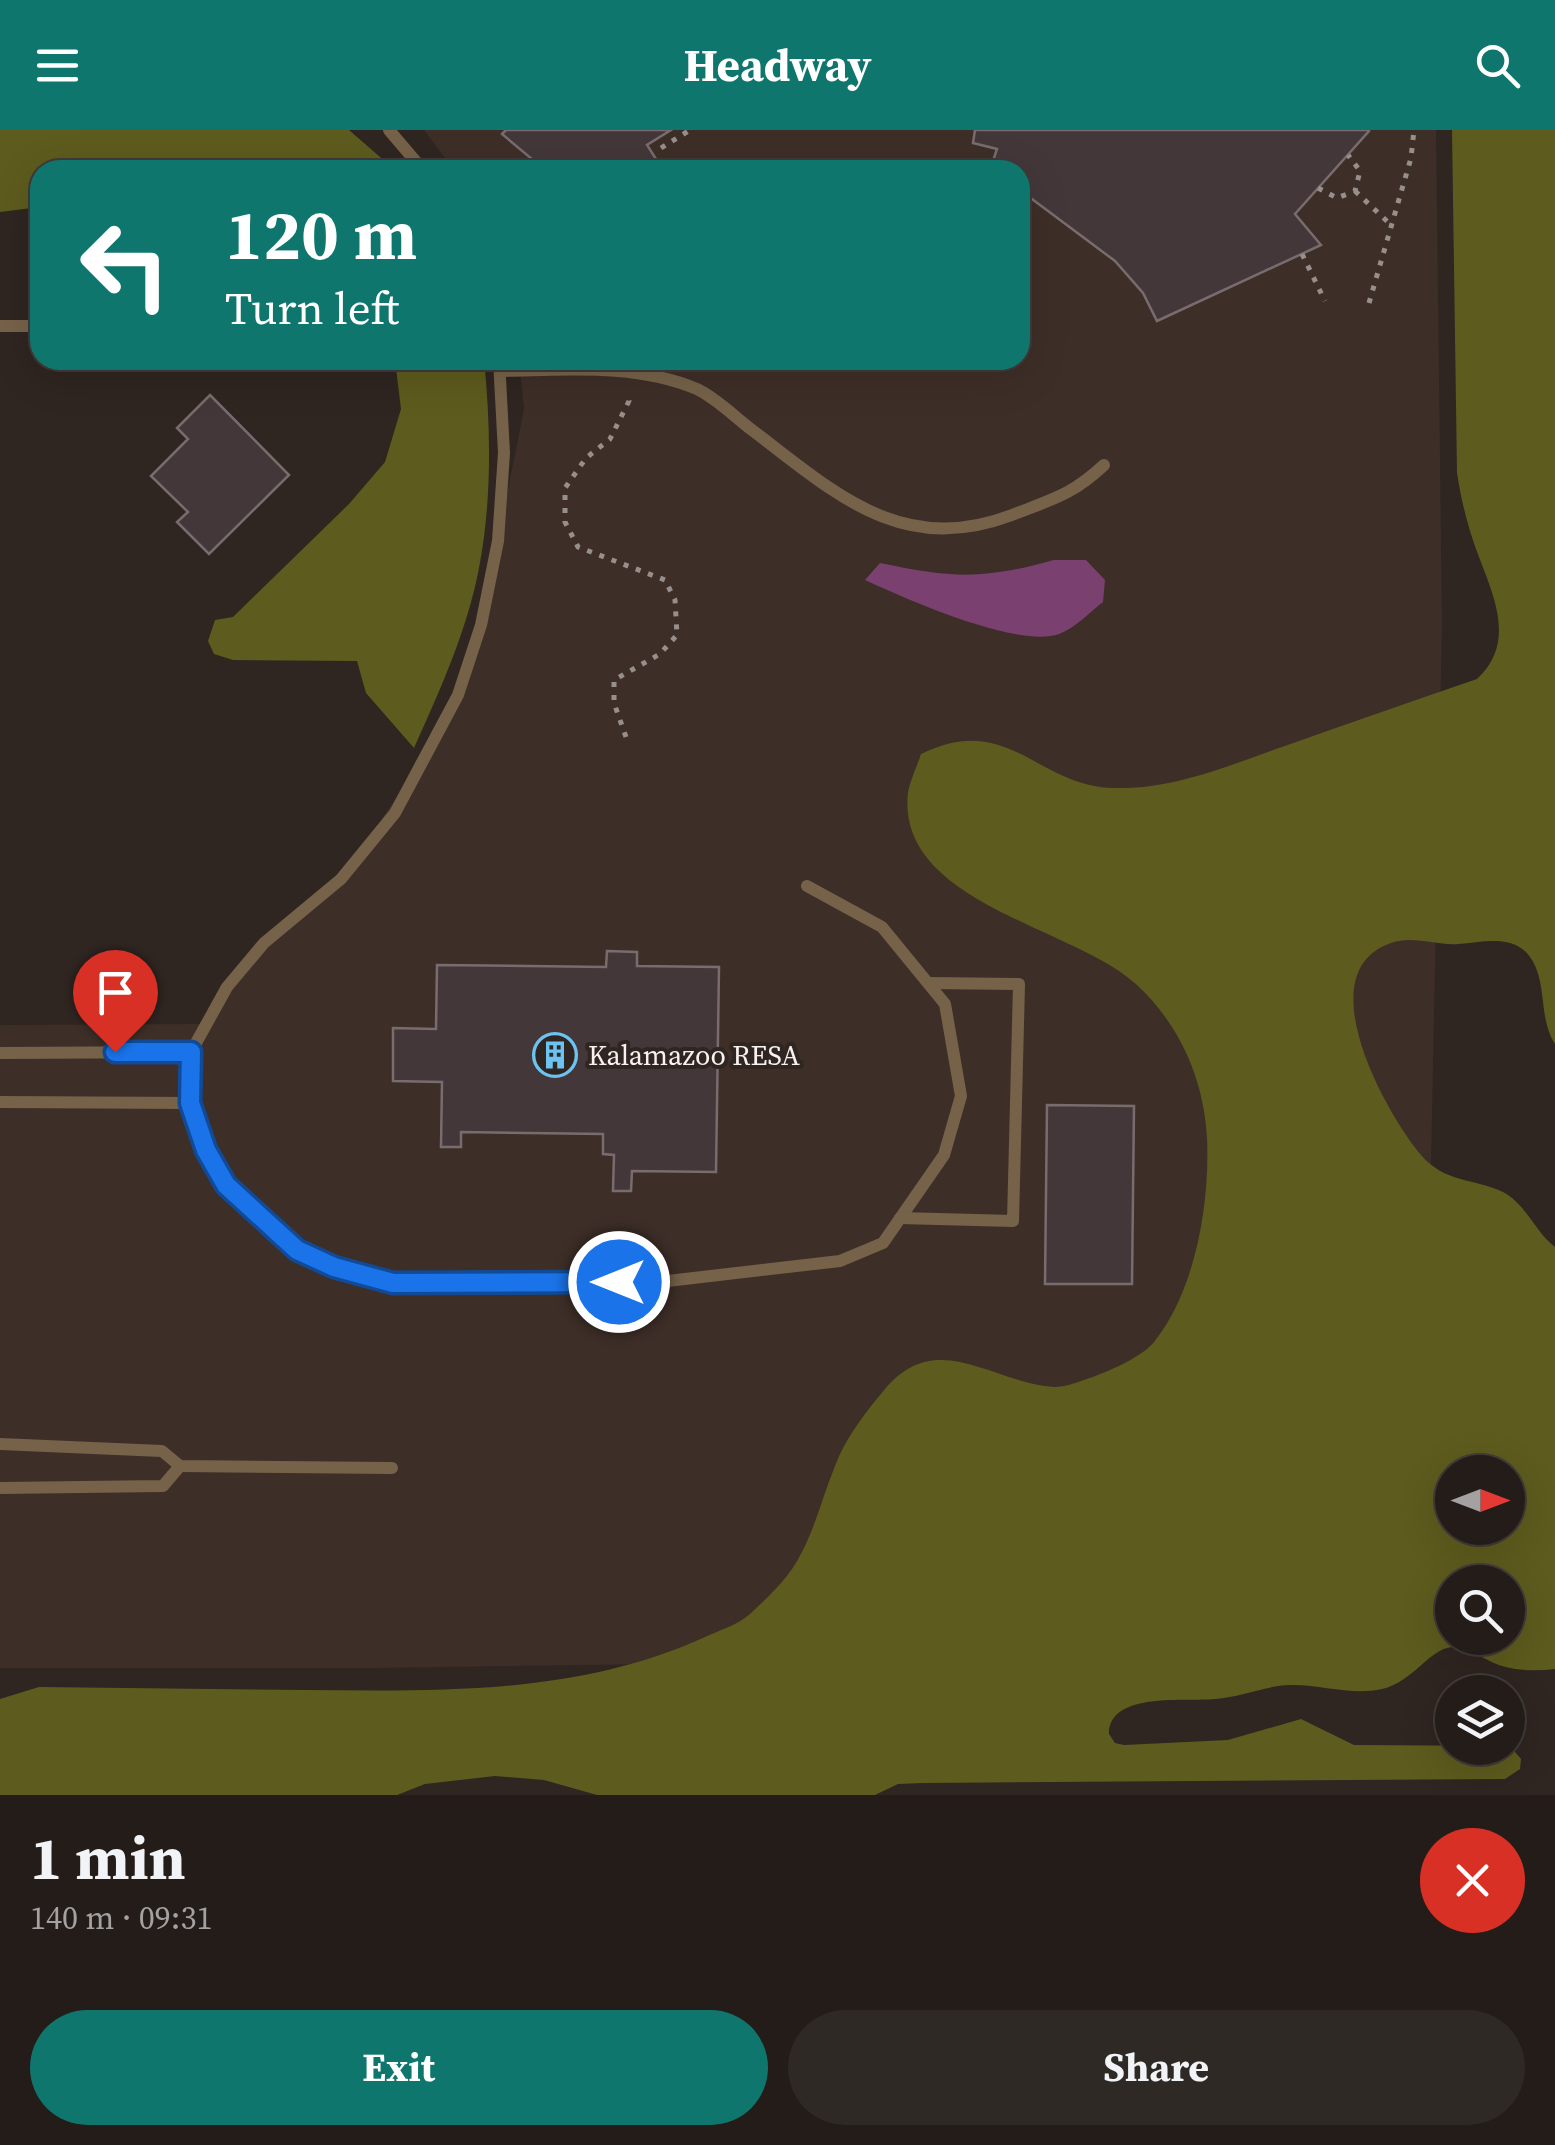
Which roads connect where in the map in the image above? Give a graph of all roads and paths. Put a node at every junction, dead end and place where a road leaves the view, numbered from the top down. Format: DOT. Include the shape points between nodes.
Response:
graph roads {
  1 [pos="388,130"];
  2 [pos="690,130"];
  3 [pos="1414,130"];
  4 [pos="661,148"];
  5 [pos="1348,155"];
  6 [pos="414,160"];
  7 [pos="1318,188"];
  8 [pos="1355,191"];
  9 [pos="1391,225"];
  10 [pos="1302,254"];
  11 [pos="1325,301"];
  12 [pos="1369,302"];
  13 [pos="0,326"];
  14 [pos="30,326"];
  15 [pos="500,370"];
  16 [pos="617,370"];
  17 [pos="623,370"];
  18 [pos="1104,464"];
  19 [pos="626,737"];
  20 [pos="808,886"];
  21 [pos="928,983"];
  22 [pos="191,1052"];
  23 [pos="0,1053"];
  24 [pos="0,1102"];
  25 [pos="190,1103"];
  26 [pos="900,1218"];
  27 [pos="0,1444"];
  28 [pos="180,1466"];
  29 [pos="392,1468"];
  30 [pos="0,1488"];
  1 -- 6 [label="lane"];
  2 -- 4 [label="path"];
  3 -- 9 [label="path"];
  5 -- 8 [label="path" via="1360,171"];
  7 -- 8 [label="path" via="1337,198"];
  8 -- 9 [label="path"];
  9 -- 12 [label="path"];
  10 -- 11 [label="path"];
  13 -- 14 [label="lane"];
  15 -- 22 [label="lane" via="498,541 458,695 395,813 340,879 264,943 219,999"];
  16 -- 19 [label="path" via="629,401 610,439 565,488 565,522 578,548 665,580 675,600 677,634 660,654 614,680"];
  17 -- 18 [label="lane" via="698,390 858,508 904,524 949,528 997,520 1076,491"];
  20 -- 21 [label="lane" via="882,927"];
  21 -- 26 [label="lane" via="945,1004 961,1096 944,1155"];
  21 -- 26 [label="lane" via="1018,984 1013,1222"];
  22 -- 23 [label="lane"];
  22 -- 25 [label="lane"];
  24 -- 25 [label="lane"];
  25 -- 26 [label="lane" via="220,1174 256,1216 297,1250 393,1283 659,1282 770,1271 840,1261 883,1242"];
  27 -- 28 [label="lane" via="162,1450"];
  28 -- 29 [label="lane"];
  28 -- 30 [label="lane" via="163,1486"];
}
